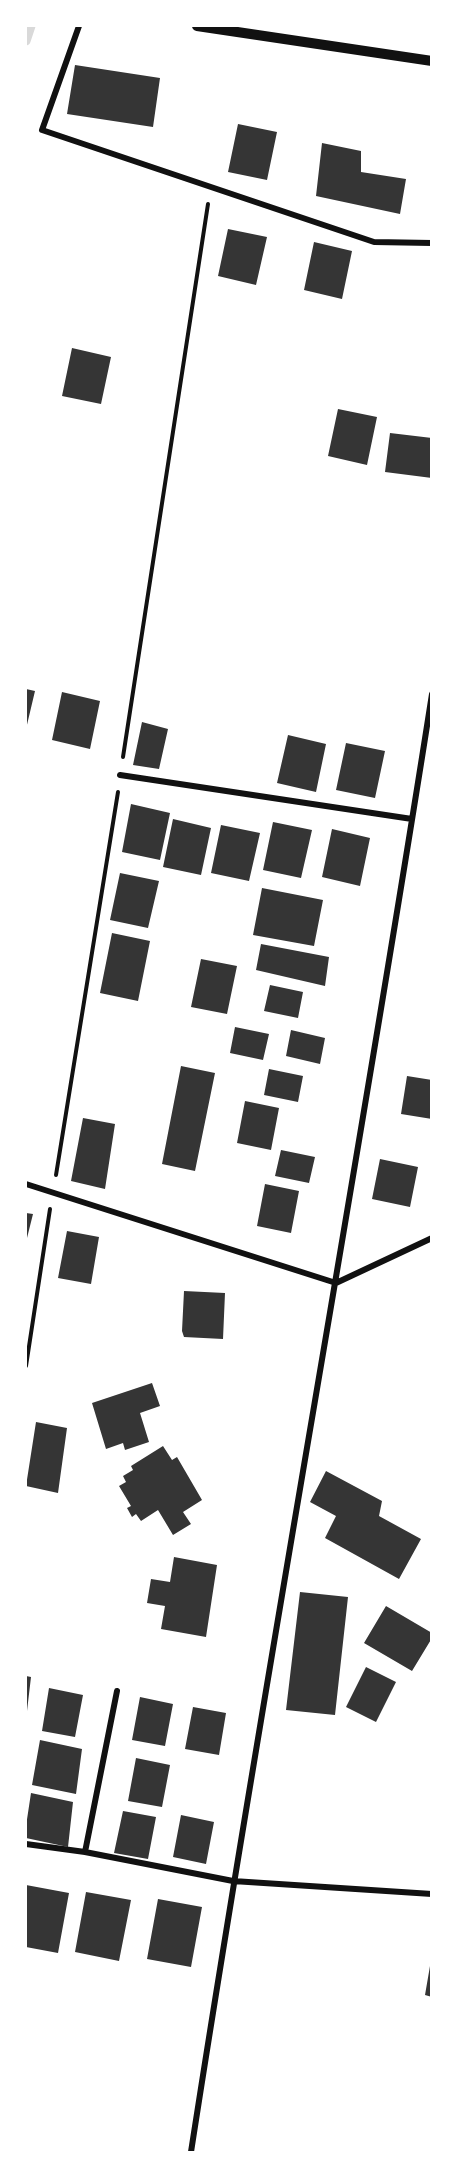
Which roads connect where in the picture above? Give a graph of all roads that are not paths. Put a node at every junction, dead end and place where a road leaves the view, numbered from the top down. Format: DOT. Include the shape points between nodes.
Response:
graph roads {
  1 [pos="79,26"];
  2 [pos="196,26"];
  3 [pos="432,61"];
  4 [pos="432,243"];
  5 [pos="432,694"];
  6 [pos="120,775"];
  7 [pos="412,819"];
  8 [pos="26,1184"];
  9 [pos="432,1238"];
  10 [pos="336,1283"];
  11 [pos="117,1691"];
  12 [pos="26,1844"];
  13 [pos="85,1852"];
  14 [pos="233,1881"];
  15 [pos="432,1894"];
  16 [pos="191,2152"];
  1 -- 4 [label="street" via="42,130 374,242"];
  2 -- 3 [label="street"];
  5 -- 7 [label="street"];
  6 -- 7 [label="street"];
  7 -- 10 [label="street"];
  8 -- 10 [label="street"];
  9 -- 10 [label="street"];
  10 -- 14 [label="street"];
  11 -- 13 [label="street"];
  12 -- 13 [label="street"];
  13 -- 14 [label="street"];
  14 -- 15 [label="street"];
  14 -- 16 [label="street"];
}
